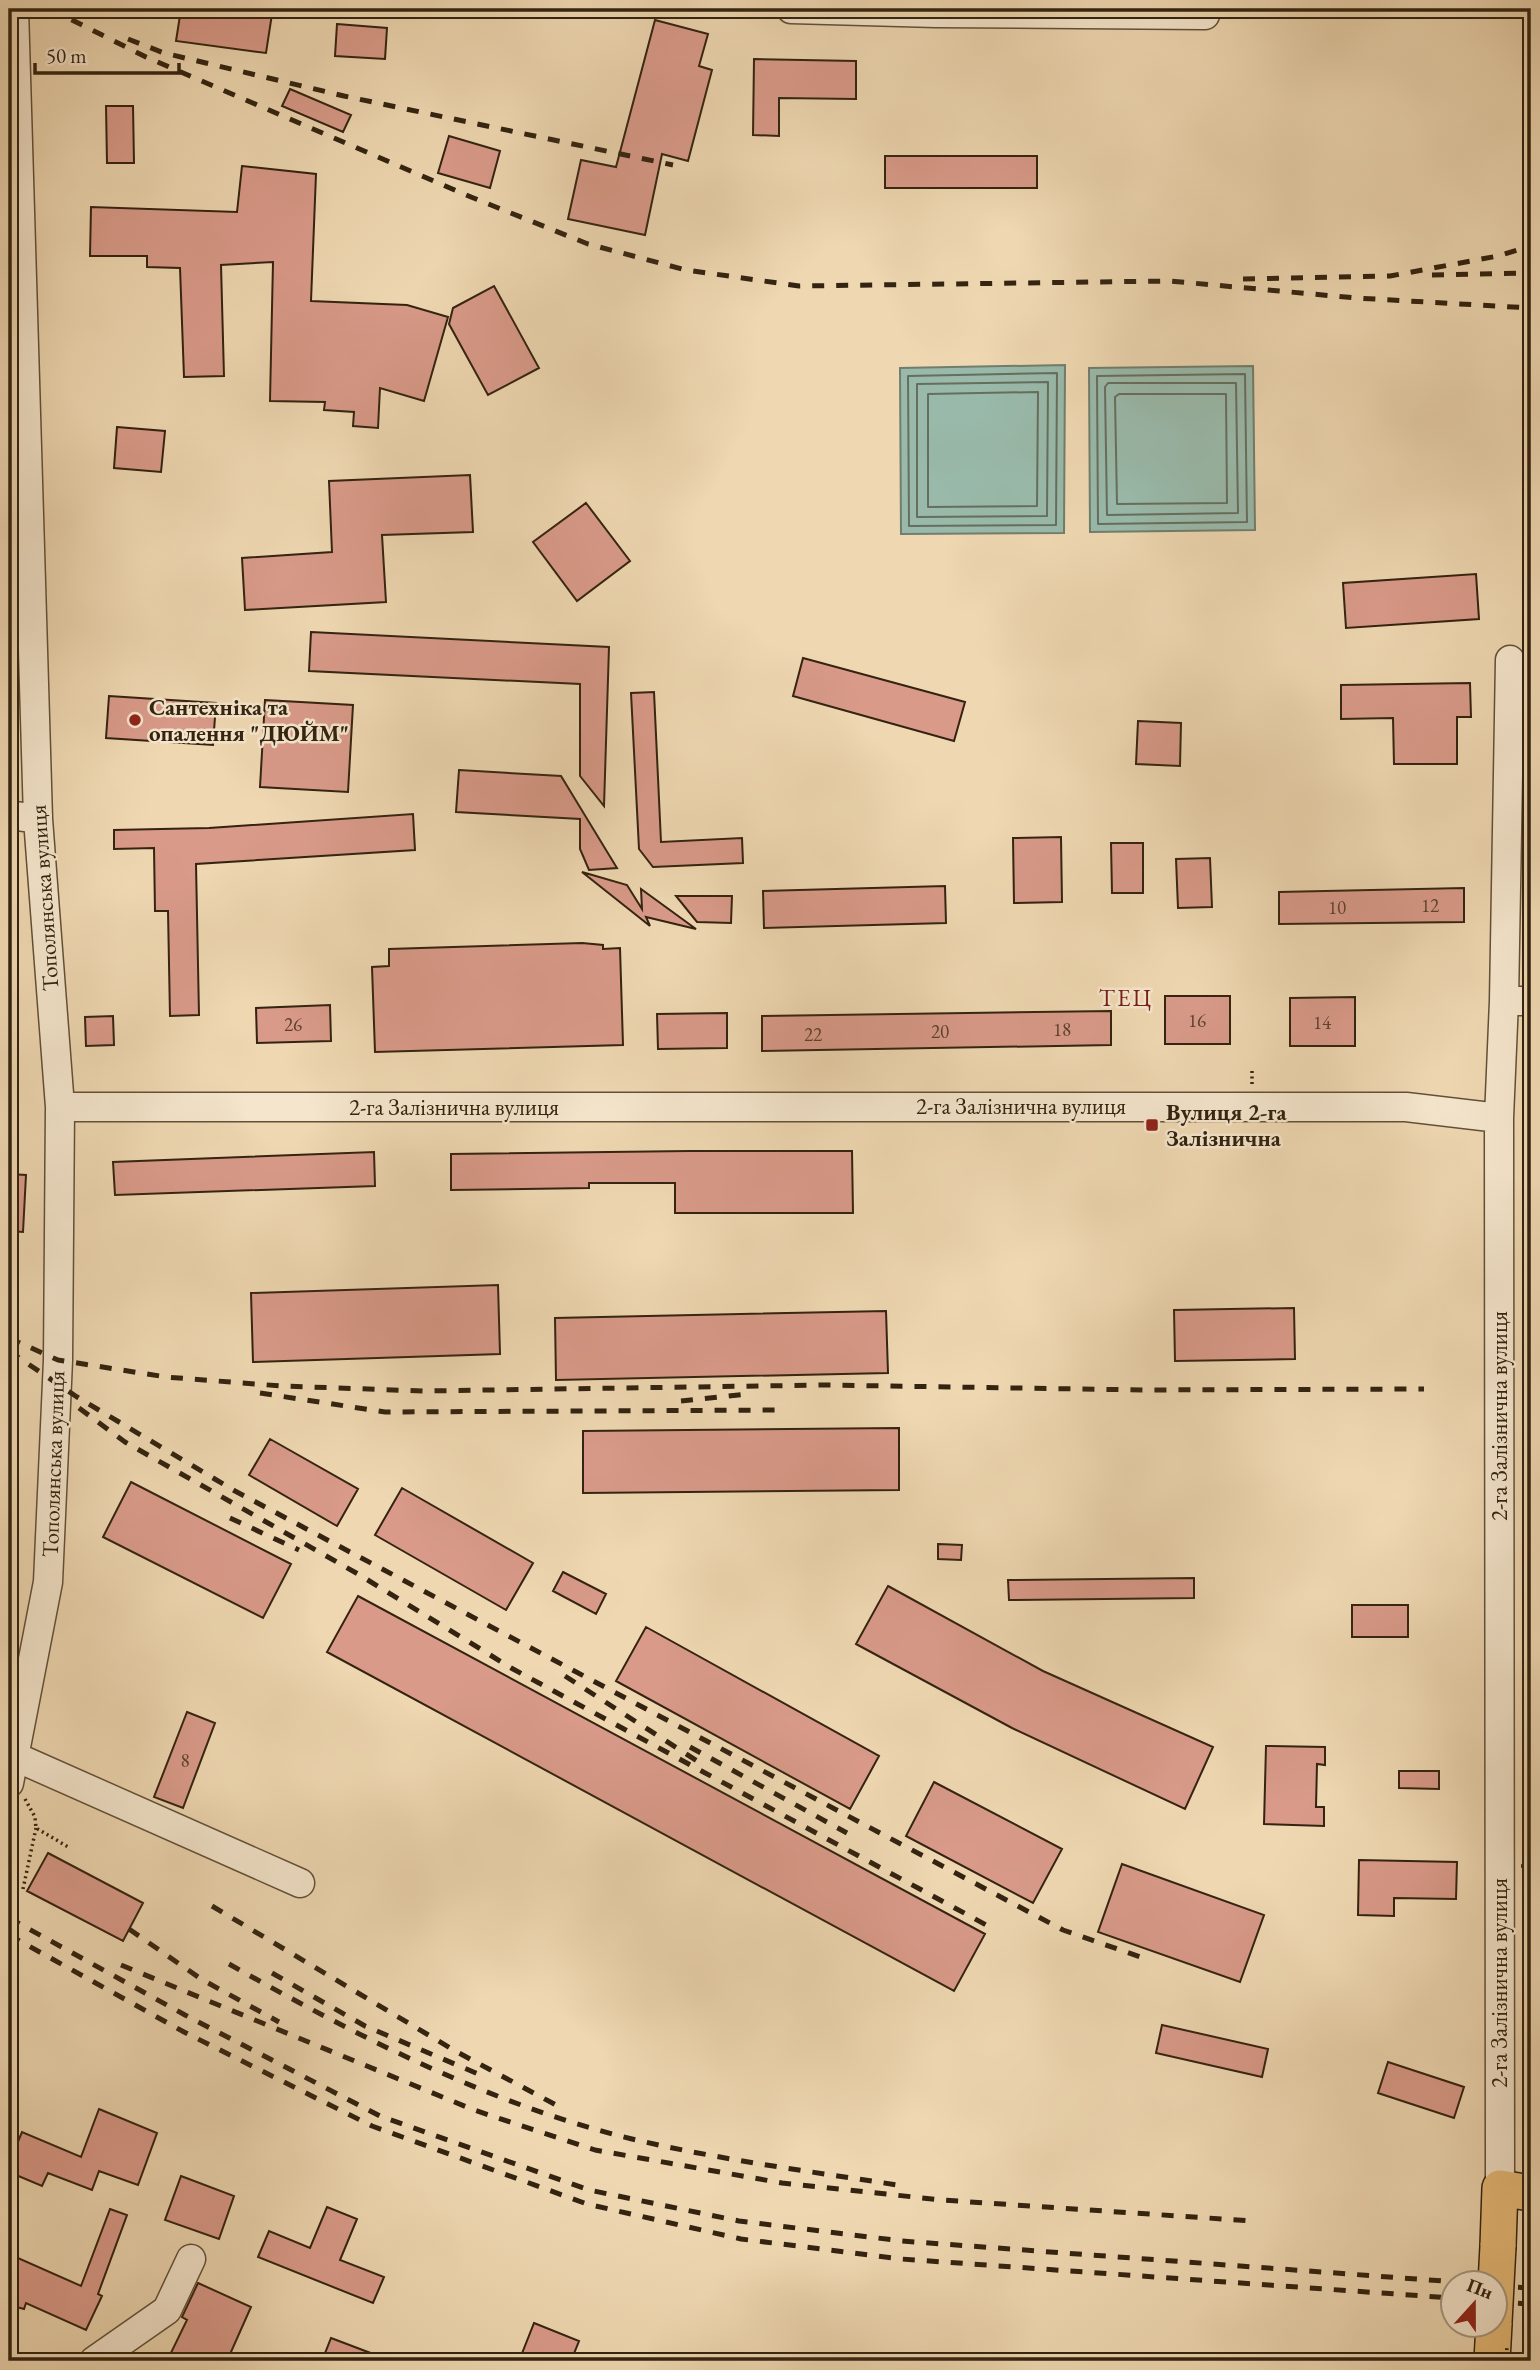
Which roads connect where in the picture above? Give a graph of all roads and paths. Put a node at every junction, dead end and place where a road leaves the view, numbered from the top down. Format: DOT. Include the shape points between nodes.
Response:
graph roads {
  1 [pos="14,9"];
  2 [pos="791,9"];
  3 [pos="1205,9"];
  4 [pos="13,83"];
  5 [pos="1510,660"];
  6 [pos="9,815"];
  7 [pos="38,819"];
  8 [pos="1518,1001"];
  9 [pos="60,1107"];
  10 [pos="1499,1118"];
  11 [pos="11,1764"];
  12 [pos="36,1828"];
  13 [pos="69,1848"];
  14 [pos="1519,1866"];
  15 [pos="1531,1866"];
  16 [pos="300,1883"];
  17 [pos="23,1889"];
  18 [pos="1516,2190"];
  19 [pos="191,2259"];
  20 [pos="1497,2268"];
  21 [pos="1493,2338"];
  22 [pos="94,2361"];
  23 [pos="1492,2361"];
  1 -- 4 [label="street, Тополянська вулиця"];
  2 -- 3 [label="street" via="1205,15"];
  4 -- 7 [label="street, Тополянська вулиця"];
  5 -- 8 [label="street"];
  6 -- 7 [label="street"];
  7 -- 9 [label="street, Тополянська вулиця"];
  8 -- 10 [label="street"];
  9 -- 10 [label="street, 2-га Залізнична вулиця" via="1406,1107"];
  9 -- 11 [label="street, Тополянська вулиця" via="58,1360 48,1582"];
  10 -- 18 [label="street, 2-га Залізнична вулиця"];
  11 -- 12 [label="path"];
  11 -- 16 [label="street"];
  12 -- 13 [label="path"];
  12 -- 17 [label="path"];
  14 -- 15 [label="path"];
  18 -- 20 [label="main road, bridge" via="1498,2246"];
  19 -- 22 [label="street" via="167,2310"];
  21 -- 23 [label="main road"];
}
